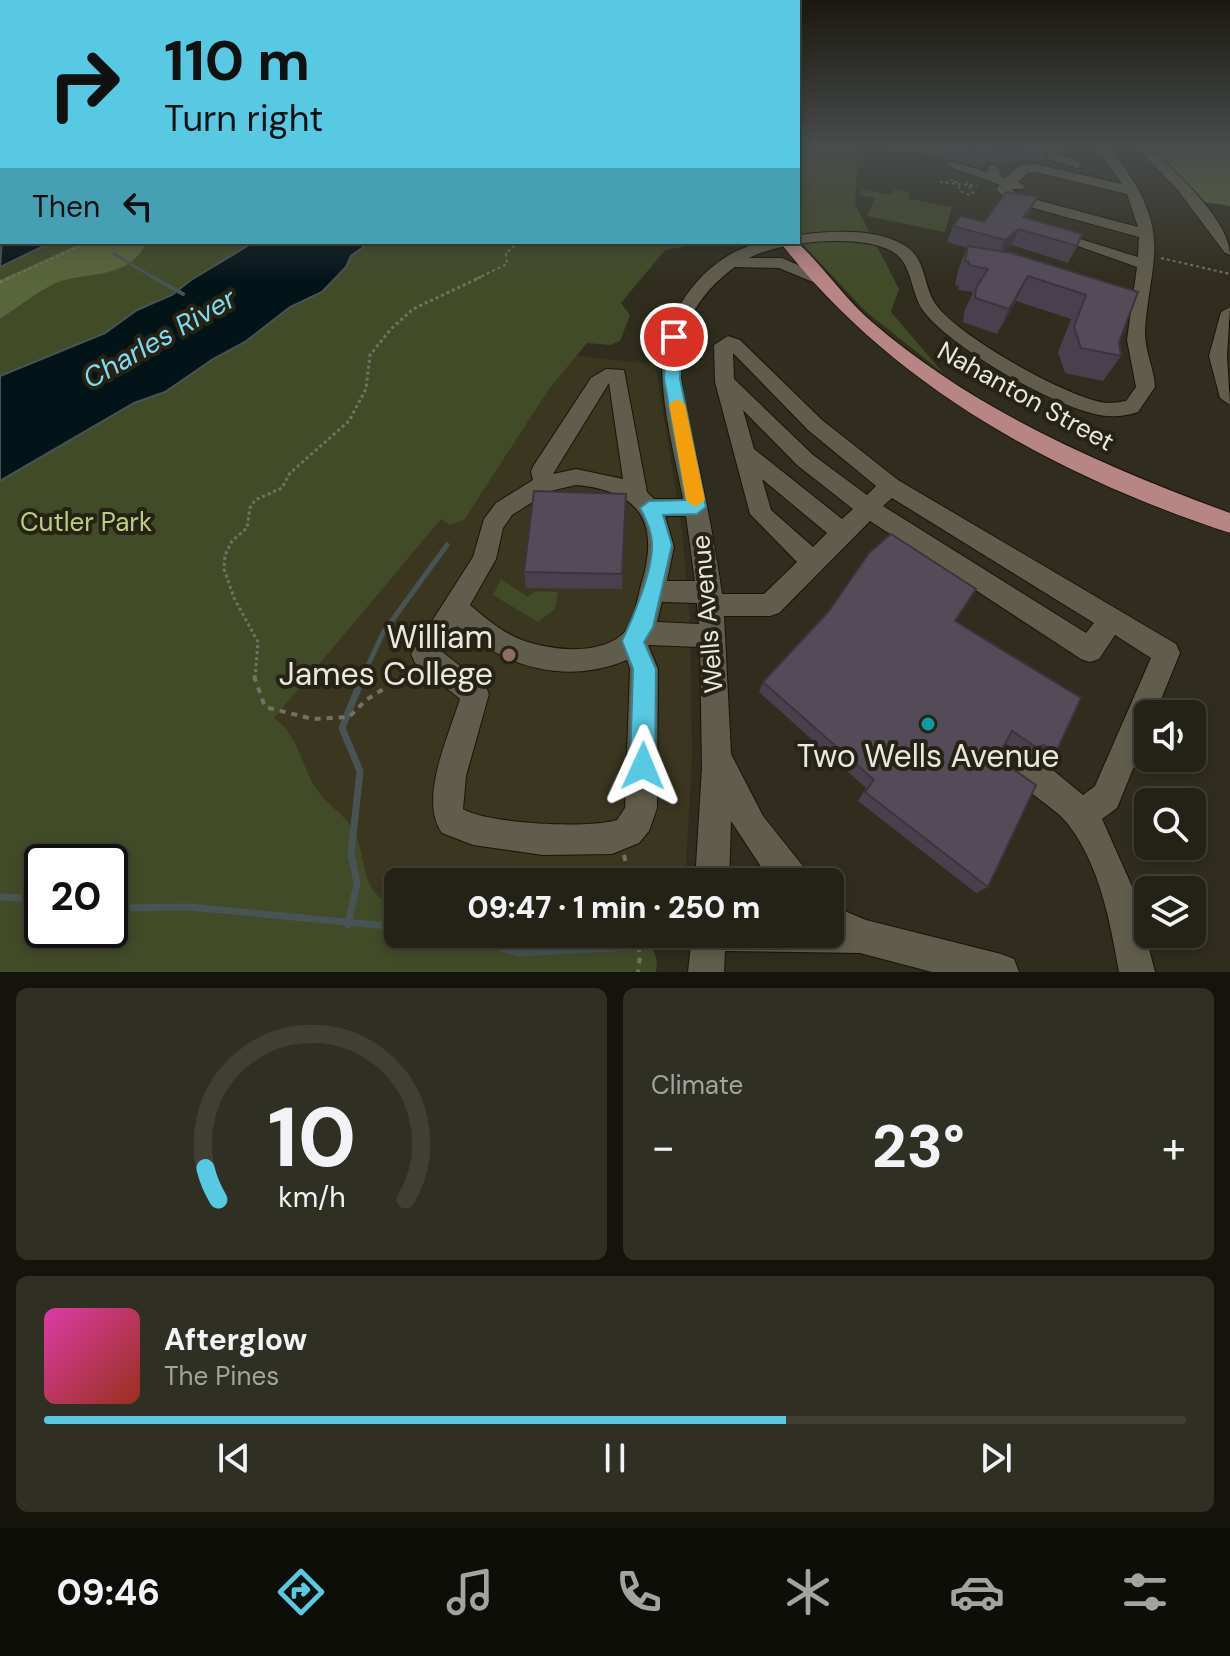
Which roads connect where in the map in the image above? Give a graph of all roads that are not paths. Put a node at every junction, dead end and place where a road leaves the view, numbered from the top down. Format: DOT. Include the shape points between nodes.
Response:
graph roads {
  1 [pos="1040,190"];
  2 [pos="1080,190"];
  3 [pos="1129,190"];
  4 [pos="1185,190"];
  5 [pos="1142,231"];
  6 [pos="800,242"];
  7 [pos="787,244"];
  8 [pos="789,244"];
  9 [pos="1230,250"];
  10 [pos="732,262"];
  11 [pos="820,280"];
  12 [pos="1230,312"];
  13 [pos="725,382"];
  14 [pos="1230,398"];
  15 [pos="745,453"];
  16 [pos="544,484"];
  17 [pos="890,486"];
  18 [pos="643,502"];
  19 [pos="697,507"];
  20 [pos="868,508"];
  21 [pos="1230,523"];
  22 [pos="843,533"];
  23 [pos="814,563"];
  24 [pos="652,591"];
  25 [pos="710,599"];
  26 [pos="455,608"];
  27 [pos="1111,620"];
  28 [pos="713,636"];
  29 [pos="636,637"];
  30 [pos="717,752"];
  31 [pos="1030,772"];
  32 [pos="1081,816"];
  33 [pos="713,868"];
  34 [pos="782,868"];
  35 [pos="844,923"];
  36 [pos="844,928"];
  37 [pos="844,937"];
  38 [pos="865,937"];
  39 [pos="708,948"];
  40 [pos="706,972"];
  41 [pos="1001,972"];
  42 [pos="1137,972"];
  1 -- 5 [label="street"];
  2 -- 5 [label="street"];
  3 -- 5 [label="street"];
  4 -- 9 [label="street"];
  5 -- 5 [label="street" via="1050,222 1043,228 1060,238"];
  5 -- 6 [label="street, Wells Avenue" via="1136,340 1145,393 1129,406 1110,408 1050,390 959,336 924,302 914,263 898,248 854,236"];
  7 -- 10 [label="street, Wells Avenue" via="776,252"];
  8 -- 11 [label="main road, Nahanton Street"];
  10 -- 11 [label="street" via="782,263"];
  10 -- 19 [label="street, Wells Avenue" via="696,293 673,343 672,379"];
  11 -- 21 [label="main road, Nahanton Street" via="883,341 982,409 1104,472"];
  12 -- 14 [label="street" via="1218,356"];
  13 -- 15 [label="street"];
  13 -- 17 [label="street" via="723,345 728,341 815,425"];
  13 -- 20 [label="street" via="805,460"];
  15 -- 22 [label="street"];
  15 -- 23 [label="street" via="761,514"];
  16 -- 18 [label="street" via="596,479"];
  16 -- 18 [label="street" via="543,468 598,382 617,374"];
  16 -- 26 [label="street" via="514,500 496,518 484,559"];
  17 -- 20 [label="street"];
  17 -- 27 [label="street"];
  18 -- 19 [label="street"];
  18 -- 24 [label="street" via="662,539"];
  19 -- 25 [label="street, Wells Avenue"];
  20 -- 22 [label="street"];
  20 -- 27 [label="street" via="1090,650"];
  22 -- 23 [label="street"];
  23 -- 25 [label="street" via="767,606"];
  24 -- 25 [label="street"];
  24 -- 29 [label="street"];
  25 -- 28 [label="street, Wells Avenue"];
  26 -- 29 [label="street" via="485,634 533,655 596,657"];
  26 -- 29 [label="street" via="424,654 475,694 451,776 447,812 454,822 478,830 584,840 619,836 632,827 641,808 644,669"];
  27 -- 32 [label="street" via="1167,653 1106,797"];
  28 -- 29 [label="street"];
  28 -- 30 [label="street, Wells Avenue"];
  30 -- 33 [label="street, Wells Avenue"];
  30 -- 34 [label="street, Wells Avenue" via="745,816"];
  31 -- 32 [label="street"];
  32 -- 42 [label="street" via="1112,880"];
  35 -- 38 [label="street"];
  36 -- 38 [label="street"];
  37 -- 38 [label="street"];
  38 -- 41 [label="street"];
  39 -- 40 [label="street"];
}
